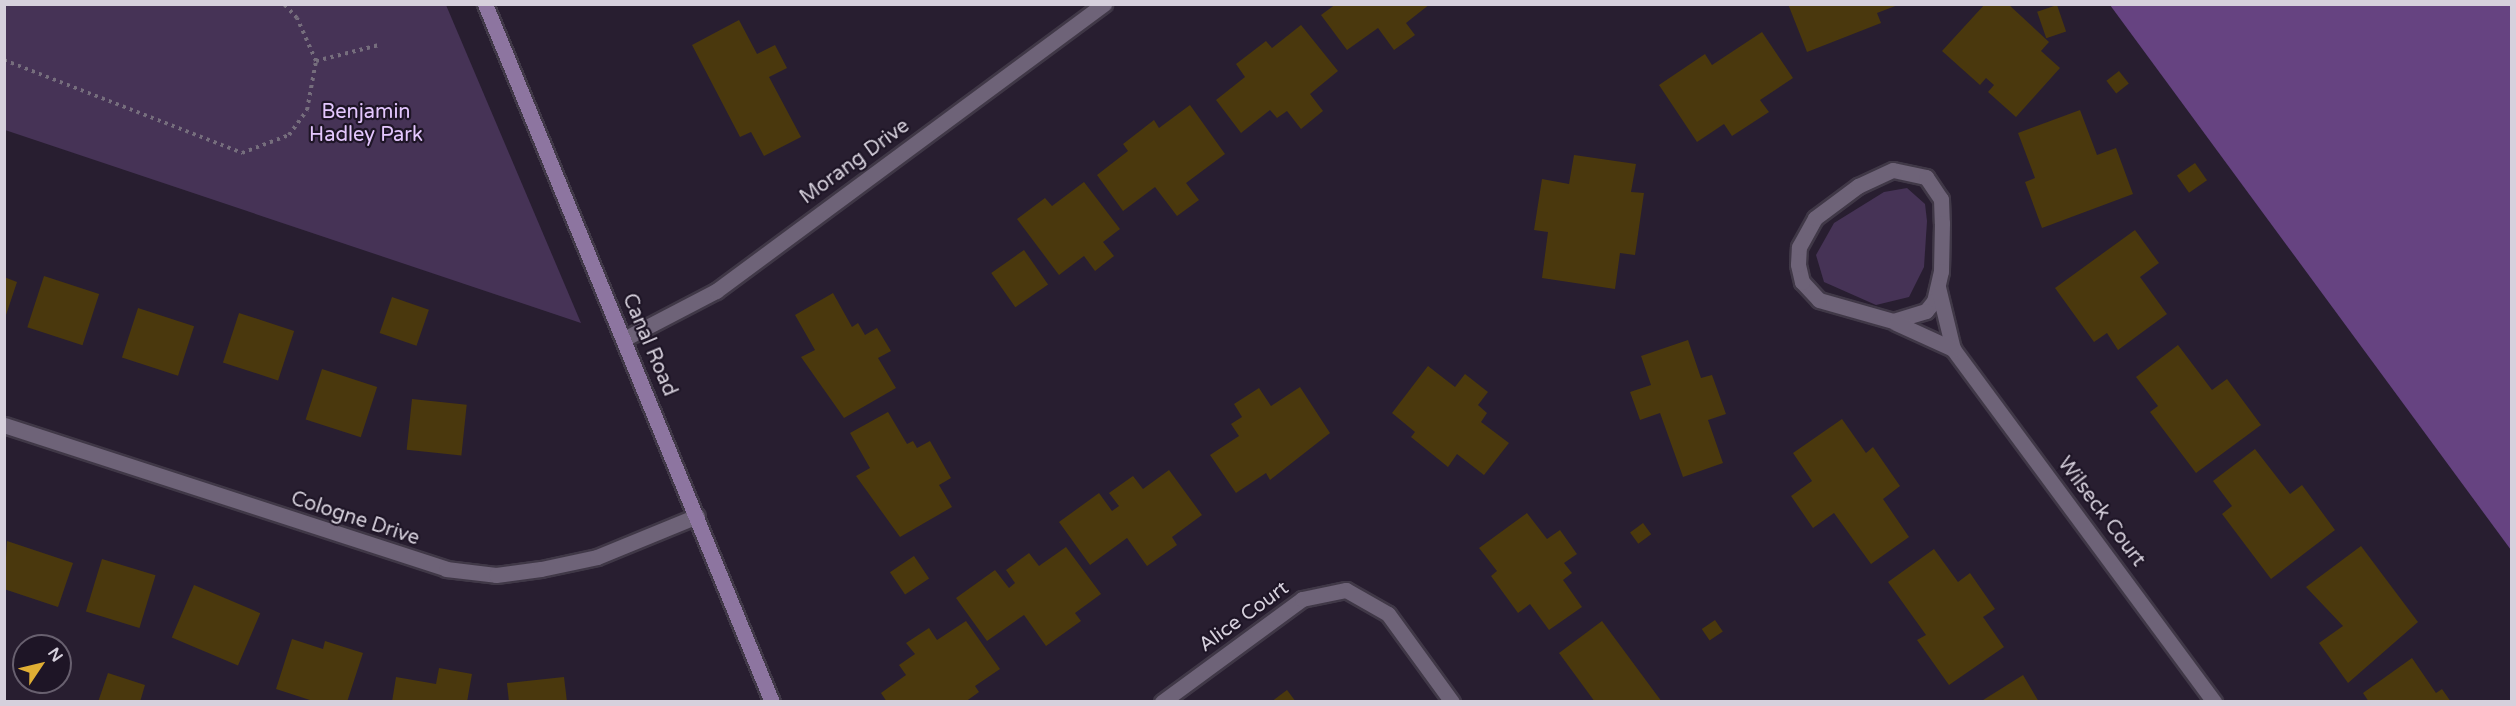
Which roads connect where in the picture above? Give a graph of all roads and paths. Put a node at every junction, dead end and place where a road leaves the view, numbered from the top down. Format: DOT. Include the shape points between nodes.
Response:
graph roads {
  1 [pos="284,4"];
  2 [pos="485,4"];
  3 [pos="1104,4"];
  4 [pos="379,45"];
  5 [pos="4,60"];
  6 [pos="316,61"];
  7 [pos="1938,287"];
  8 [pos="1893,321"];
  9 [pos="624,339"];
  10 [pos="1953,349"];
  11 [pos="4,425"];
  12 [pos="697,516"];
  13 [pos="772,702"];
  14 [pos="1162,702"];
  15 [pos="1452,702"];
  16 [pos="2214,702"];
  1 -- 6 [label="path" via="297,18"];
  2 -- 9 [label="street, Canal Road"];
  3 -- 9 [label="street, Morang Drive" via="716,291"];
  4 -- 6 [label="path"];
  5 -- 6 [label="path" via="242,153 289,135 307,110"];
  7 -- 8 [label="street, Wilseck Court" via="1926,311"];
  7 -- 8 [label="street, Wilseck Court" via="1941,199 1926,177 1893,170 1840,199 1815,218 1799,247 1802,282 1819,300 1843,311"];
  7 -- 10 [label="street, Wilseck Court"];
  8 -- 10 [label="street, Wilseck Court" via="1926,332"];
  9 -- 12 [label="street, Canal Road"];
  10 -- 16 [label="street, Wilseck Court"];
  11 -- 12 [label="street, Cologne Drive" via="446,569 496,575 541,569 597,557"];
  12 -- 13 [label="street, Canal Road"];
  14 -- 15 [label="street, Alice Court" via="1302,599 1346,590 1388,614"];
}
